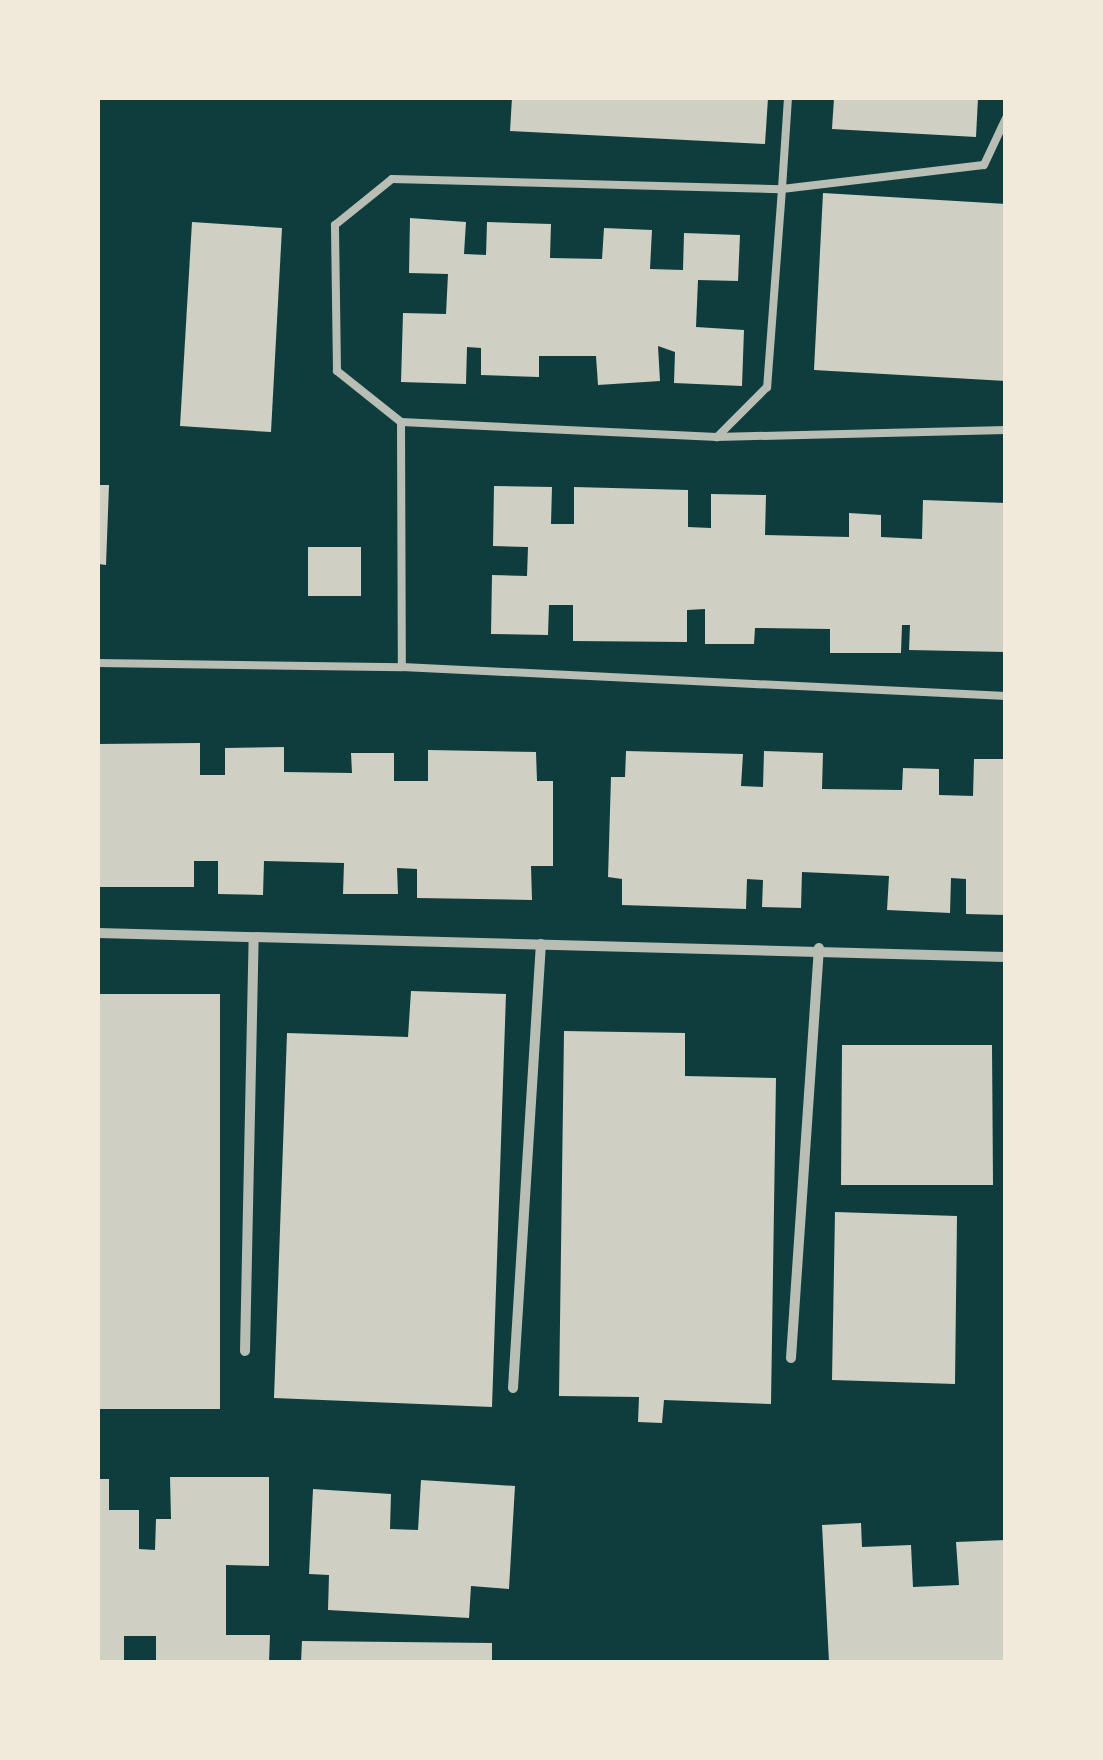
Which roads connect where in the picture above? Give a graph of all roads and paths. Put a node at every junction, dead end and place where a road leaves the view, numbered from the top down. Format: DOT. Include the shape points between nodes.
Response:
graph roads {
  1 [pos="788,98"];
  2 [pos="1006,118"];
  3 [pos="782,188"];
  4 [pos="401,422"];
  5 [pos="1006,430"];
  6 [pos="716,437"];
  7 [pos="98,664"];
  8 [pos="402,666"];
  9 [pos="1006,696"];
  10 [pos="98,932"];
  11 [pos="254,938"];
  12 [pos="542,944"];
  13 [pos="819,948"];
  14 [pos="1006,957"];
  15 [pos="245,1351"];
  16 [pos="791,1358"];
  17 [pos="513,1388"];
  1 -- 3 [label="lane"];
  2 -- 3 [label="lane" via="984,165"];
  3 -- 4 [label="lane" via="392,179 335,225 338,371"];
  3 -- 6 [label="lane" via="768,387"];
  4 -- 6 [label="lane"];
  4 -- 8 [label="lane"];
  5 -- 6 [label="lane"];
  7 -- 8 [label="lane"];
  8 -- 9 [label="lane"];
  10 -- 11 [label="street"];
  11 -- 12 [label="street"];
  11 -- 15 [label="street"];
  12 -- 13 [label="street"];
  12 -- 17 [label="street"];
  13 -- 14 [label="street"];
  13 -- 16 [label="street"];
}
